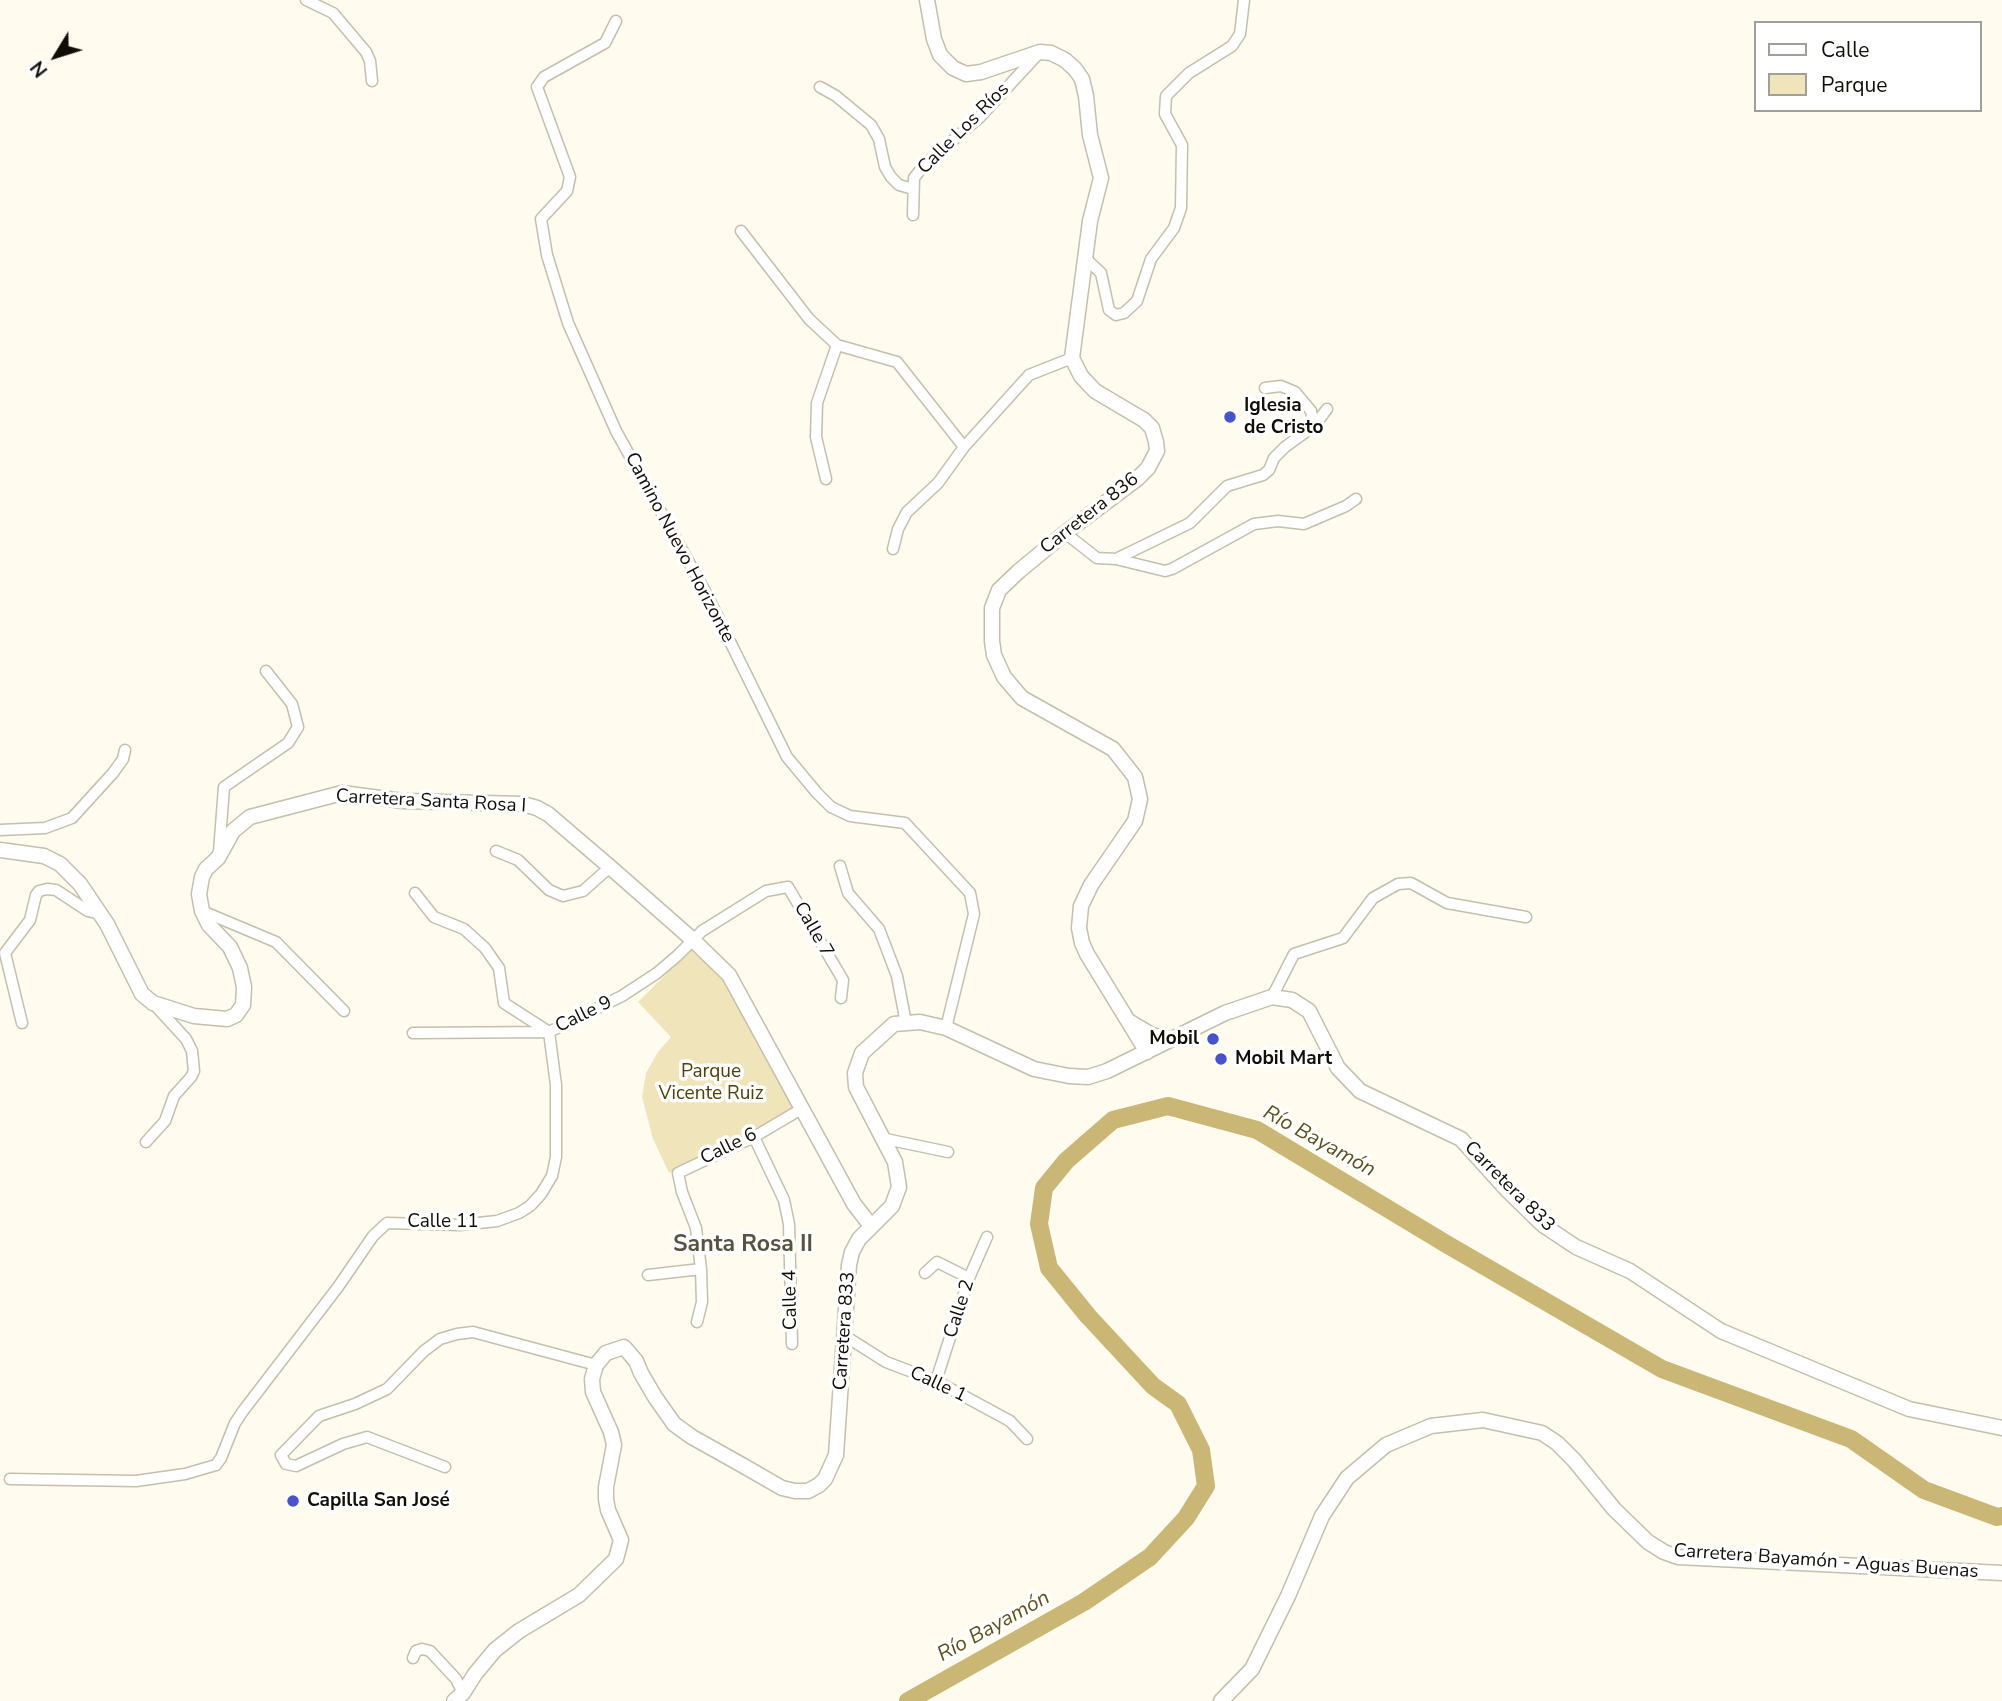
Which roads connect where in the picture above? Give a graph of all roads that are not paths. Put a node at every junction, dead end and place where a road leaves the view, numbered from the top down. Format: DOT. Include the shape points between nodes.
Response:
graph roads {
  1 [pos="306,0"];
  2 [pos="330,0"];
  3 [pos="927,0"];
  4 [pos="1244,0"];
  5 [pos="332,13"];
  6 [pos="616,21"];
  7 [pos="1040,52"];
  8 [pos="372,81"];
  9 [pos="820,87"];
  10 [pos="913,189"];
  11 [pos="913,215"];
  12 [pos="741,231"];
  13 [pos="1085,258"];
  14 [pos="837,345"];
  15 [pos="1072,358"];
  16 [pos="1265,388"];
  17 [pos="1326,409"];
  18 [pos="1314,426"];
  19 [pos="964,447"];
  20 [pos="825,479"];
  21 [pos="1356,499"];
  22 [pos="1065,533"];
  23 [pos="893,549"];
  24 [pos="1115,559"];
  25 [pos="266,671"];
  26 [pos="125,750"];
  27 [pos="0,830"];
  28 [pos="0,850"];
  29 [pos="496,851"];
  30 [pos="218,858"];
  31 [pos="840,866"];
  32 [pos="610,867"];
  33 [pos="415,893"];
  34 [pos="202,911"];
  35 [pos="100,914"];
  36 [pos="1526,917"];
  37 [pos="693,940"];
  38 [pos="1272,997"];
  39 [pos="841,998"];
  40 [pos="153,1003"];
  41 [pos="344,1011"];
  42 [pos="22,1023"];
  43 [pos="906,1023"];
  44 [pos="1130,1024"];
  45 [pos="946,1028"];
  46 [pos="549,1032"];
  47 [pos="413,1033"];
  48 [pos="1170,1041"];
  49 [pos="1147,1052"];
  50 [pos="1121,1065"];
  51 [pos="803,1108"];
  52 [pos="754,1137"];
  53 [pos="881,1138"];
  54 [pos="146,1142"];
  55 [pos="948,1152"];
  56 [pos="871,1226"];
  57 [pos="987,1237"];
  58 [pos="701,1269"];
  59 [pos="925,1273"];
  60 [pos="648,1275"];
  61 [pos="969,1278"];
  62 [pos="697,1322"];
  63 [pos="845,1336"];
  64 [pos="792,1344"];
  65 [pos="596,1365"];
  66 [pos="936,1381"];
  67 [pos="2002,1428"];
  68 [pos="1027,1439"];
  69 [pos="445,1467"];
  70 [pos="10,1479"];
  71 [pos="2002,1573"];
  72 [pos="413,1658"];
  73 [pos="458,1697"];
  74 [pos="1221,1701"];
  1 -- 5 [label="street"];
  2 -- 5 [label="street"];
  3 -- 7 [label="street" via="940,55 966,74"];
  4 -- 13 [label="street" via="1240,34 1232,46 1189,74 1166,96 1165,114 1182,145 1181,208 1174,228 1151,259 1137,300 1124,313 1116,315 1109,310 1101,273"];
  5 -- 8 [label="street" via="366,52"];
  6 -- 45 [label="street, Camino Nuevo Horizonte" via="606,43 544,77 537,87 570,177 567,191 541,219 568,323 616,430 706,593 787,757 831,807 850,816 905,823 971,892 974,914"];
  7 -- 10 [label="street, Calle Los Ríos" via="979,118 924,164 914,178"];
  7 -- 13 [label="street" via="1051,53 1075,69 1086,96 1101,178"];
  9 -- 10 [label="street" via="871,125 891,177"];
  10 -- 11 [label="street, Calle Los Ríos"];
  12 -- 14 [label="street" via="809,319"];
  13 -- 15 [label="street"];
  14 -- 19 [label="street" via="897,362"];
  14 -- 20 [label="street" via="817,403 816,437"];
  15 -- 19 [label="street" via="1029,374"];
  15 -- 22 [label="street, Carretera 836" via="1095,391 1152,428 1157,451 1137,480"];
  16 -- 18 [label="street" via="1281,386 1295,391 1311,411"];
  17 -- 18 [label="street"];
  18 -- 24 [label="street" via="1285,447 1263,475 1227,486 1190,523"];
  19 -- 23 [label="street" via="938,483 907,512"];
  21 -- 24 [label="street" via="1304,524 1254,524 1165,571"];
  22 -- 24 [label="street" via="1097,558"];
  22 -- 44 [label="street, Carretera 836" via="999,590 992,608 992,641 1004,677 1022,698 1113,750 1135,777 1140,799 1135,821 1091,885 1081,906 1079,928 1087,954"];
  25 -- 30 [label="street" via="292,704 298,727 288,743 225,787"];
  26 -- 27 [label="street" via="113,773 72,818 45,828"];
  28 -- 35 [label="street" via="44,856 60,864"];
  29 -- 32 [label="street" via="518,860 549,890 563,896 583,891"];
  30 -- 32 [label="street, Carretera Santa Rosa I" via="233,831 250,817 342,793 403,801 523,804 548,814"];
  30 -- 34 [label="street, Carretera Santa Rosa I" via="202,877"];
  31 -- 43 [label="street" via="848,893 879,929 897,975"];
  32 -- 37 [label="street, Carretera Santa Rosa I"];
  33 -- 46 [label="street" via="434,917 464,929 485,948 499,968 504,1003"];
  34 -- 40 [label="street" via="240,968 243,1005 226,1019 194,1016"];
  34 -- 41 [label="street" via="276,942"];
  35 -- 40 [label="street" via="142,994"];
  35 -- 42 [label="street" via="56,890 36,895 30,920 5,953"];
  36 -- 38 [label="street" via="1447,903 1411,883 1398,884 1373,898 1343,938 1294,954"];
  37 -- 39 [label="street, Calle 7" via="766,891 788,887 843,981"];
  37 -- 46 [label="street, Calle 9" via="657,974"];
  37 -- 51 [label="street, Carretera Santa Rosa I" via="729,975"];
  38 -- 48 [label="street" via="1225,1013"];
  38 -- 67 [label="street, Carretera 833" via="1292,1000 1309,1011 1338,1068 1360,1091 1461,1139 1543,1225 1576,1247 1630,1271 1721,1331 1909,1409"];
  40 -- 54 [label="street" via="186,1039 194,1071"];
  43 -- 45 [label="street"];
  43 -- 53 [label="street, Carretera 833" via="894,1024 862,1052 855,1073 856,1087"];
  44 -- 48 [label="street"];
  44 -- 49 [label="street, Carretera 836"];
  44 -- 50 [label="street" via="1130,1045"];
  45 -- 50 [label="street" via="1045,1072 1088,1077"];
  46 -- 47 [label="street, Calle 9"];
  46 -- 70 [label="street, Calle 11" via="556,1085 556,1157 552,1176 530,1206 497,1221 387,1223 243,1411 216,1465 136,1481"];
  48 -- 49 [label="street"];
  49 -- 50 [label="street"];
  51 -- 52 [label="street, Calle 6"];
  51 -- 56 [label="street, Carretera Santa Rosa I" via="854,1205"];
  52 -- 58 [label="street, Calle 6" via="678,1173 696,1228"];
  52 -- 64 [label="street, Calle 4" via="784,1200 789,1224"];
  53 -- 55 [label="street"];
  53 -- 56 [label="street, Carretera 833" via="895,1162 900,1187 892,1206"];
  56 -- 63 [label="street, Carretera 833" via="852,1252"];
  57 -- 61 [label="street, Calle 2"];
  58 -- 60 [label="street"];
  58 -- 62 [label="street, Calle 6"];
  59 -- 61 [label="street" via="937,1262"];
  61 -- 66 [label="street, Calle 2"];
  63 -- 65 [label="street, Carretera 833" via="836,1455 825,1479 808,1490 782,1488 692,1437 674,1423 624,1347 606,1353"];
  63 -- 66 [label="street, Calle 1" via="886,1362"];
  65 -- 69 [label="street" via="473,1332 457,1334 424,1351 387,1389 319,1416 281,1455 286,1464 296,1466 367,1437"];
  65 -- 73 [label="street" via="593,1392 614,1445 606,1499 621,1540 616,1559 579,1595 495,1650"];
  66 -- 68 [label="street, Calle 1" via="1010,1421"];
  71 -- 74 [label="street, Carretera Bayamón - Aguas Buenas" via="1678,1557 1648,1542 1574,1460 1542,1433 1483,1420 1432,1426 1386,1445 1347,1478 1322,1517 1252,1669"];
  72 -- 73 [label="street" via="416,1651 430,1651 456,1679"];
}
